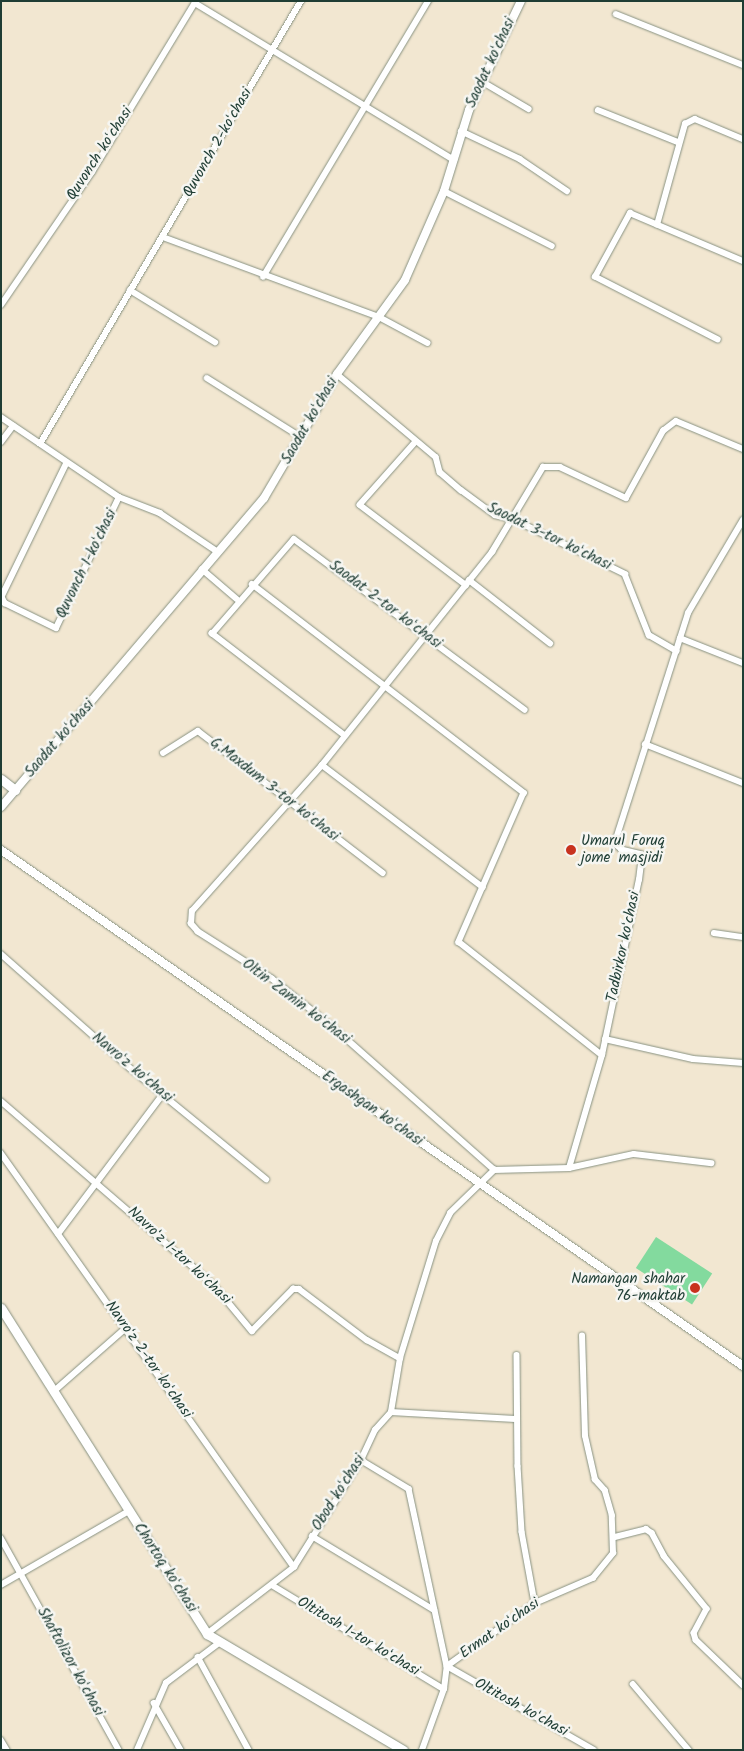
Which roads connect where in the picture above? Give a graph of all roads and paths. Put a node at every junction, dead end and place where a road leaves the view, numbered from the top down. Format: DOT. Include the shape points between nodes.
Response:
graph roads {
  1 [pos="301,1"];
  2 [pos="428,1"];
  3 [pos="520,1"];
  4 [pos="196,2"];
  5 [pos="616,14"];
  6 [pos="272,49"];
  7 [pos="743,65"];
  8 [pos="483,82"];
  9 [pos="366,108"];
  10 [pos="529,109"];
  11 [pos="598,110"];
  12 [pos="461,131"];
  13 [pos="743,139"];
  14 [pos="678,142"];
  15 [pos="454,160"];
  16 [pos="567,191"];
  17 [pos="444,192"];
  18 [pos="657,225"];
  19 [pos="163,237"];
  20 [pos="552,246"];
  21 [pos="743,261"];
  22 [pos="264,277"];
  23 [pos="130,290"];
  24 [pos="1,305"];
  25 [pos="379,317"];
  26 [pos="718,340"];
  27 [pos="215,342"];
  28 [pos="428,342"];
  29 [pos="337,374"];
  30 [pos="206,378"];
  31 [pos="1,417"];
  32 [pos="13,426"];
  33 [pos="302,437"];
  34 [pos="1,442"];
  35 [pos="416,442"];
  36 [pos="40,444"];
  37 [pos="743,449"];
  38 [pos="67,463"];
  39 [pos="119,497"];
  40 [pos="511,519"];
  41 [pos="743,520"];
  42 [pos="218,552"];
  43 [pos="202,569"];
  44 [pos="467,582"];
  45 [pos="252,584"];
  46 [pos="237,599"];
  47 [pos="425,635"];
  48 [pos="680,638"];
  49 [pos="550,643"];
  50 [pos="677,651"];
  51 [pos="743,663"];
  52 [pos="384,686"];
  53 [pos="525,710"];
  54 [pos="345,736"];
  55 [pos="645,744"];
  56 [pos="163,753"];
  57 [pos="322,765"];
  58 [pos="1,779"];
  59 [pos="743,783"];
  60 [pos="15,790"];
  61 [pos="289,804"];
  62 [pos="1,807"];
  63 [pos="1,850"];
  64 [pos="383,873"];
  65 [pos="483,887"];
  66 [pos="714,933"];
  67 [pos="743,937"];
  68 [pos="1,954"];
  69 [pos="605,1039"];
  70 [pos="602,1055"];
  71 [pos="743,1063"];
  72 [pos="163,1094"];
  73 [pos="1,1101"];
  74 [pos="1,1153"];
  75 [pos="711,1163"];
  76 [pos="570,1168"];
  77 [pos="494,1170"];
  78 [pos="266,1179"];
  79 [pos="98,1181"];
  80 [pos="477,1182"];
  81 [pos="58,1234"];
  82 [pos="1,1308"];
  83 [pos="127,1328"];
  84 [pos="582,1336"];
  85 [pos="517,1355"];
  86 [pos="400,1358"];
  87 [pos="743,1366"];
  88 [pos="53,1392"];
  89 [pos="390,1412"];
  90 [pos="515,1419"];
  91 [pos="361,1460"];
  92 [pos="129,1512"];
  93 [pos="312,1536"];
  94 [pos="615,1537"];
  95 [pos="1,1538"];
  96 [pos="294,1567"];
  97 [pos="21,1574"];
  98 [pos="1,1585"];
  99 [pos="272,1585"];
  100 [pos="536,1603"];
  101 [pos="434,1610"];
  102 [pos="207,1634"];
  103 [pos="219,1642"];
  104 [pos="198,1657"];
  105 [pos="447,1666"];
  106 [pos="633,1684"];
  107 [pos="743,1685"];
  108 [pos="444,1689"];
  109 [pos="154,1704"];
  110 [pos="1,1740"];
  111 [pos="7,1750"];
  112 [pos="119,1750"];
  113 [pos="137,1750"];
  114 [pos="182,1750"];
  115 [pos="249,1750"];
  116 [pos="403,1750"];
  117 [pos="422,1750"];
  118 [pos="594,1750"];
  119 [pos="690,1750"];
  1 -- 6 [label="street, Quvonch 2-koʻchasi"];
  2 -- 9 [label="street"];
  3 -- 8 [label="street, Saodat koʻchasi"];
  4 -- 6 [label="street"];
  4 -- 24 [label="street, Quvonch koʻchasi" via="92,172"];
  5 -- 7 [label="street"];
  6 -- 9 [label="street"];
  6 -- 19 [label="street, Quvonch 2-koʻchasi"];
  8 -- 10 [label="street"];
  8 -- 12 [label="street, Saodat koʻchasi"];
  9 -- 15 [label="street"];
  9 -- 22 [label="street"];
  11 -- 14 [label="street"];
  12 -- 15 [label="street, Saodat koʻchasi"];
  12 -- 16 [label="street" via="520,159"];
  13 -- 14 [label="street" via="695,119 685,124"];
  14 -- 18 [label="street"];
  15 -- 17 [label="street, Saodat koʻchasi"];
  17 -- 20 [label="street"];
  17 -- 25 [label="street, Saodat koʻchasi" via="405,280"];
  18 -- 21 [label="street"];
  18 -- 26 [label="street" via="626,214 595,279"];
  19 -- 22 [label="street"];
  19 -- 23 [label="street"];
  22 -- 25 [label="street"];
  23 -- 27 [label="street"];
  23 -- 36 [label="street"];
  25 -- 28 [label="street"];
  25 -- 29 [label="street, Saodat koʻchasi"];
  29 -- 33 [label="street, Saodat koʻchasi"];
  29 -- 35 [label="street, Saodat 3-tor koʻchasi"];
  30 -- 33 [label="street"];
  31 -- 32 [label="street, Quvonch 1-koʻchasi"];
  32 -- 34 [label="street"];
  32 -- 36 [label="street, Quvonch 1-koʻchasi"];
  33 -- 42 [label="street, Saodat koʻchasi" via="264,498"];
  35 -- 40 [label="street, Saodat 3-tor koʻchasi" via="436,457 440,472 460,490 495,515"];
  35 -- 44 [label="street" via="360,505"];
  36 -- 38 [label="street, Quvonch 1-koʻchasi"];
  37 -- 40 [label="street" via="676,421 663,430 626,498 550,464 535,475"];
  38 -- 39 [label="street, Quvonch 1-koʻchasi"];
  38 -- 39 [label="street, Quvonch 1-koʻchasi" via="2,597 5,603 56,628"];
  39 -- 42 [label="street, Quvonch 1-koʻchasi" via="160,513"];
  40 -- 44 [label="street"];
  40 -- 50 [label="street, Saodat 3-tor koʻchasi" via="625,574 649,635"];
  41 -- 48 [label="street, Tadbirkor koʻchasi" via="688,612"];
  42 -- 43 [label="street, Saodat koʻchasi"];
  43 -- 46 [label="street"];
  43 -- 60 [label="street, Saodat koʻchasi" via="76,724"];
  44 -- 47 [label="street"];
  44 -- 49 [label="street"];
  45 -- 46 [label="street"];
  45 -- 47 [label="street, Saodat 2-tor koʻchasi" via="297,538"];
  45 -- 52 [label="street"];
  46 -- 54 [label="street" via="212,632 215,640"];
  47 -- 52 [label="street"];
  47 -- 53 [label="street, Saodat 2-tor koʻchasi"];
  48 -- 50 [label="street, Tadbirkor koʻchasi"];
  48 -- 51 [label="street"];
  50 -- 55 [label="street, Tadbirkor koʻchasi"];
  52 -- 54 [label="street"];
  52 -- 65 [label="street" via="524,793"];
  54 -- 57 [label="street"];
  55 -- 59 [label="street"];
  55 -- 69 [label="street, Tadbirkor koʻchasi" via="616,839 616,845 622,850 642,855"];
  56 -- 61 [label="street, G.Maxdum 3-tor koʻchasi" via="198,731"];
  57 -- 61 [label="street"];
  57 -- 65 [label="street"];
  58 -- 60 [label="main road"];
  60 -- 62 [label="street, Saodat koʻchasi"];
  61 -- 64 [label="street, G.Maxdum 3-tor koʻchasi"];
  61 -- 77 [label="street, Oltin Zamin koʻchasi" via="192,911 193,928 330,1025"];
  63 -- 80 [label="street, Ergashgan koʻchasi"];
  65 -- 70 [label="street" via="459,942"];
  66 -- 67 [label="street"];
  68 -- 72 [label="street, Navroʻz koʻchasi"];
  69 -- 70 [label="street, Tadbirkor koʻchasi"];
  69 -- 71 [label="street" via="693,1059"];
  70 -- 76 [label="street, Tadbirkor koʻchasi"];
  72 -- 78 [label="street, Navroʻz koʻchasi"];
  72 -- 79 [label="street"];
  73 -- 79 [label="street, Navroʻz 1-tor koʻchasi"];
  74 -- 81 [label="street, Navroʻz 2-tor koʻchasi"];
  75 -- 76 [label="street" via="634,1154"];
  76 -- 77 [label="street"];
  77 -- 80 [label="street"];
  79 -- 81 [label="street"];
  79 -- 86 [label="street, Navroʻz 1-tor koʻchasi" via="214,1284 252,1331 293,1289 299,1289 366,1340"];
  80 -- 86 [label="street, Obod koʻchasi" via="443,1225"];
  80 -- 87 [label="street, Ergashgan koʻchasi"];
  81 -- 83 [label="street, Navroʻz 2-tor koʻchasi"];
  82 -- 88 [label="main road, Chortoq koʻchasi"];
  83 -- 88 [label="street"];
  83 -- 96 [label="street, Navroʻz 2-tor koʻchasi"];
  84 -- 94 [label="street" via="585,1436"];
  85 -- 90 [label="street"];
  86 -- 89 [label="street, Obod koʻchasi"];
  88 -- 92 [label="main road, Chortoq koʻchasi"];
  89 -- 90 [label="street"];
  89 -- 91 [label="street, Obod koʻchasi" via="375,1430"];
  90 -- 100 [label="street" via="522,1532"];
  91 -- 93 [label="street, Obod koʻchasi"];
  91 -- 101 [label="street" via="409,1489"];
  92 -- 97 [label="street"];
  92 -- 102 [label="main road, Chortoq koʻchasi"];
  93 -- 96 [label="street, Obod koʻchasi"];
  93 -- 101 [label="street"];
  94 -- 100 [label="street, Ermat koʻchasi" via="613,1552 593,1578"];
  94 -- 107 [label="street" via="646,1529 652,1533 664,1556 707,1609 694,1633 696,1640"];
  95 -- 97 [label="street, Shaftolizor koʻchasi"];
  96 -- 99 [label="street, Obod koʻchasi"];
  97 -- 98 [label="street"];
  97 -- 112 [label="street, Shaftolizor koʻchasi"];
  99 -- 102 [label="street, Obod koʻchasi"];
  99 -- 108 [label="street, Oltitosh 1-tor koʻchasi"];
  100 -- 105 [label="street, Ermat koʻchasi"];
  101 -- 105 [label="street"];
  102 -- 103 [label="main road, Chortoq koʻchasi"];
  103 -- 104 [label="street"];
  103 -- 116 [label="main road, Chortoq koʻchasi"];
  104 -- 109 [label="street" via="166,1683"];
  104 -- 115 [label="street"];
  105 -- 108 [label="street, Ermat koʻchasi"];
  105 -- 118 [label="street, Oltitosh koʻchasi"];
  106 -- 119 [label="street"];
  108 -- 117 [label="street, Ermat koʻchasi"];
  109 -- 113 [label="street"];
  109 -- 114 [label="street"];
  110 -- 111 [label="street"];
}
